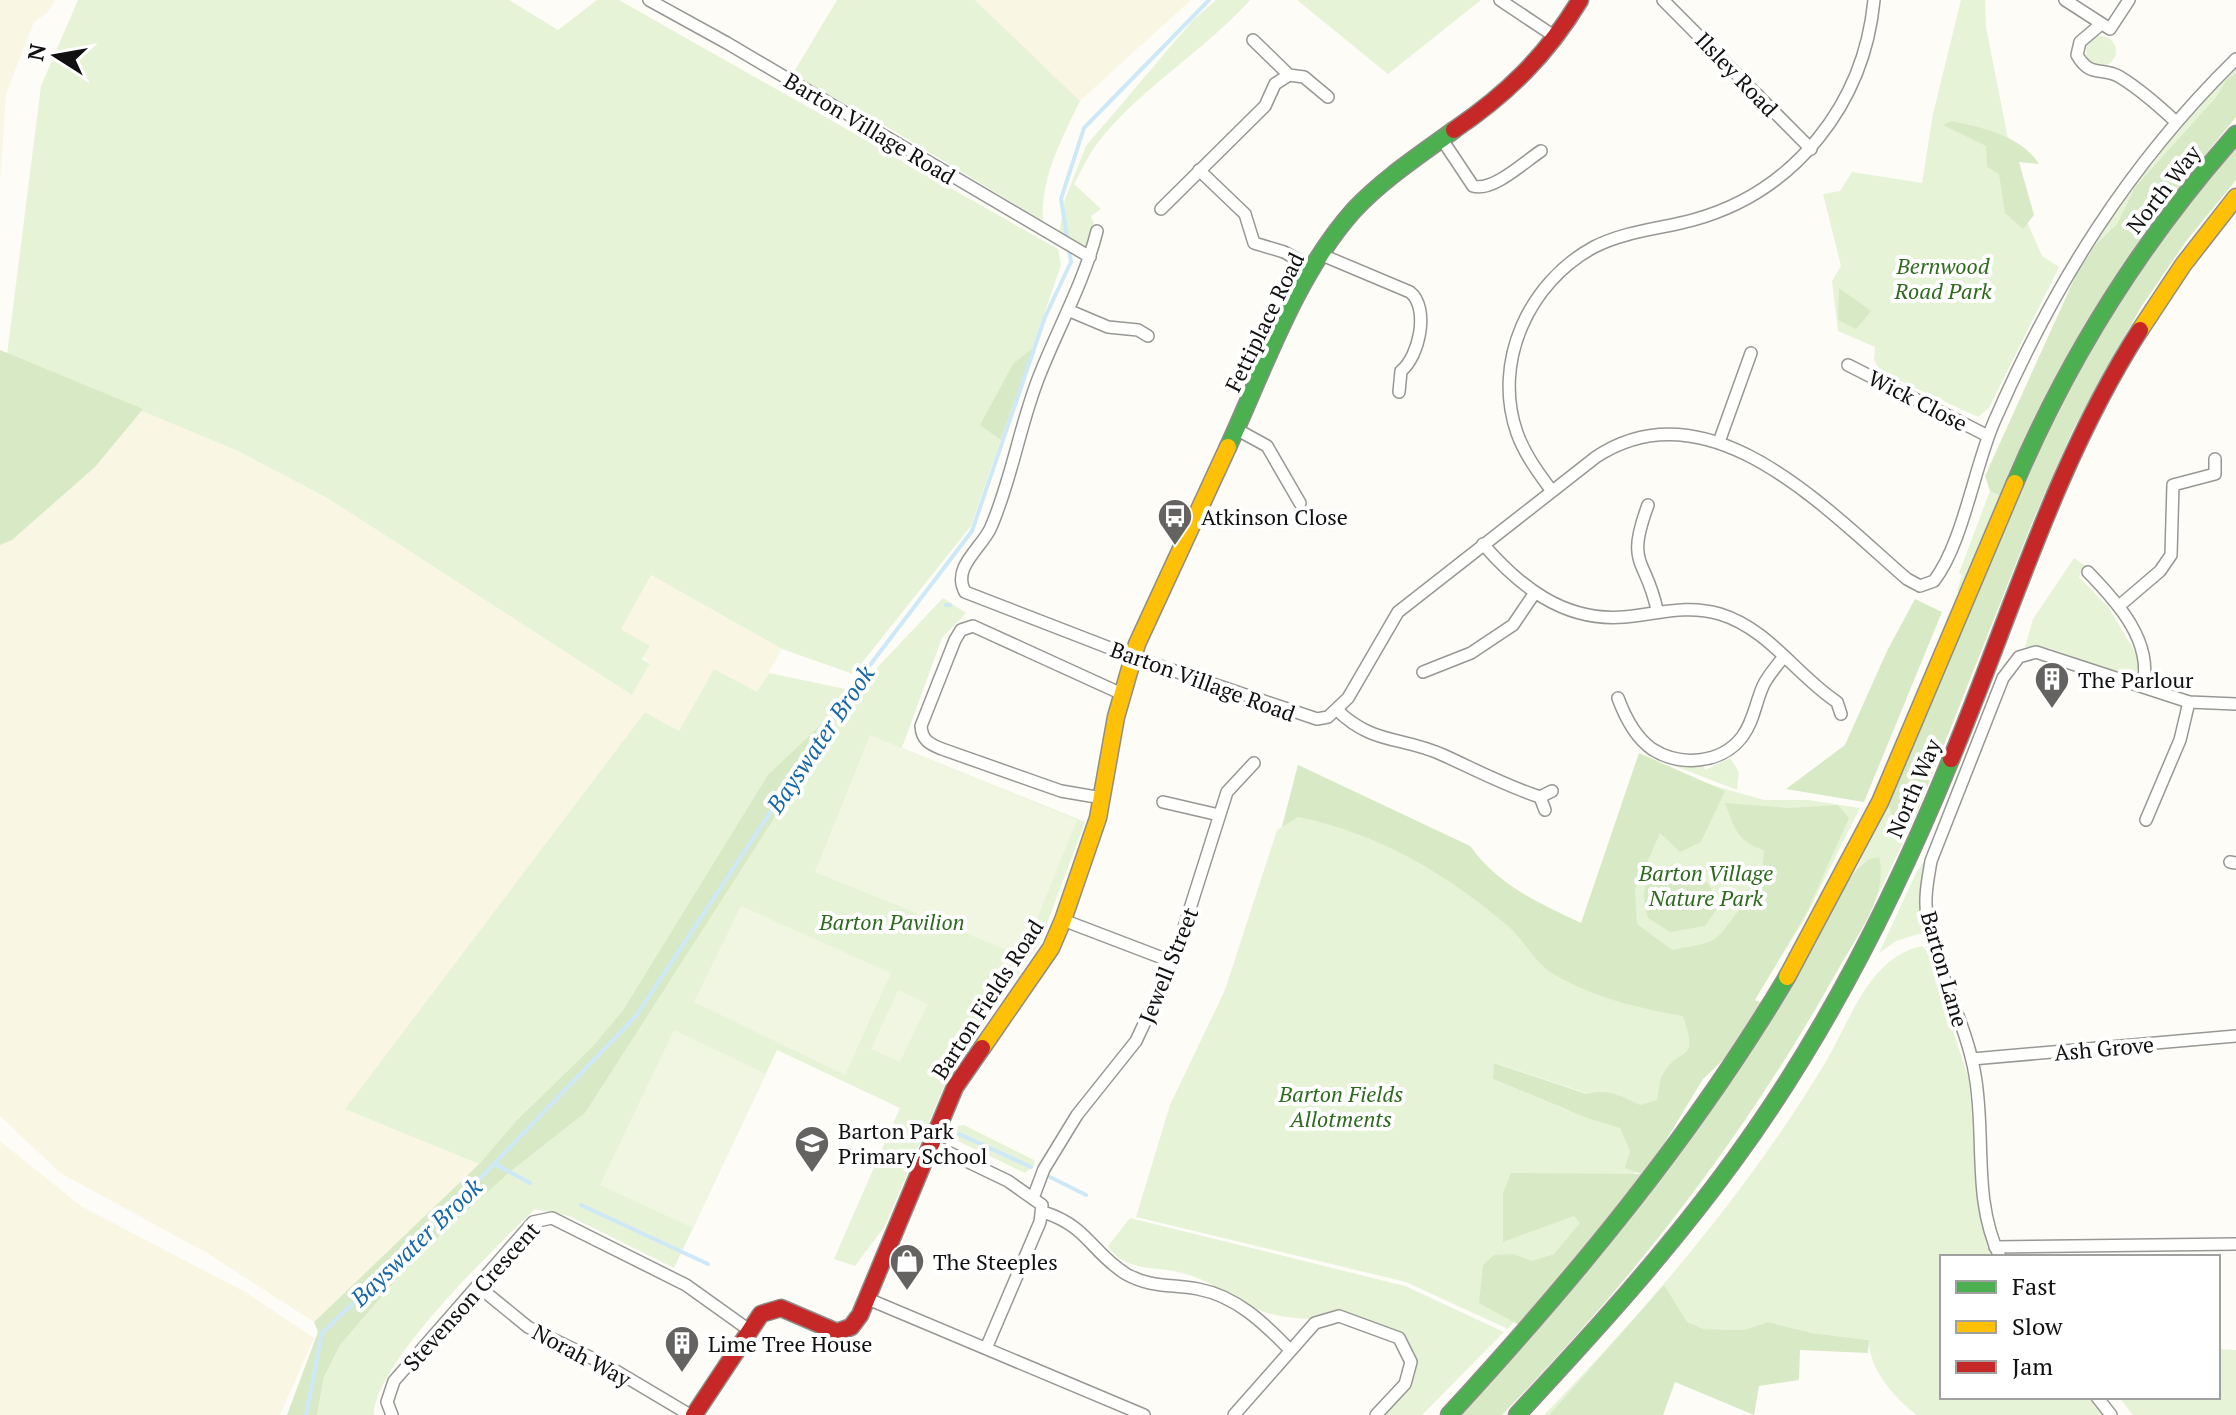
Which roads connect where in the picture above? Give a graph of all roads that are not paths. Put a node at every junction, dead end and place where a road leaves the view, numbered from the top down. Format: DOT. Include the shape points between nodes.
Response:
graph roads {
  1 [pos="649,0"];
  2 [pos="1500,0"];
  3 [pos="1580,0"];
  4 [pos="1663,0"];
  5 [pos="1874,0"];
  6 [pos="2065,0"];
  7 [pos="2129,0"];
  8 [pos="2100,25"];
  9 [pos="1557,38"];
  10 [pos="1253,40"];
  11 [pos="2236,59"];
  12 [pos="1289,75"];
  13 [pos="1328,97"];
  14 [pos="2176,122"];
  15 [pos="2236,134"];
  16 [pos="1443,141"];
  17 [pos="1811,149"];
  18 [pos="1541,151"];
  19 [pos="1199,170"];
  20 [pos="2236,197"];
  21 [pos="1161,209"];
  22 [pos="1097,231"];
  23 [pos="1084,255"];
  24 [pos="1317,262"];
  25 [pos="1070,311"];
  26 [pos="1143,329"];
  27 [pos="1751,353"];
  28 [pos="1848,365"];
  29 [pos="1399,392"];
  30 [pos="1236,429"];
  31 [pos="1988,436"];
  32 [pos="1719,442"];
  33 [pos="2215,459"];
  34 [pos="1551,490"];
  35 [pos="1300,503"];
  36 [pos="1648,505"];
  37 [pos="1483,544"];
  38 [pos="2088,572"];
  39 [pos="1534,594"];
  40 [pos="2119,606"];
  41 [pos="1657,610"];
  42 [pos="1784,656"];
  43 [pos="1133,657"];
  44 [pos="1423,672"];
  45 [pos="2143,685"];
  46 [pos="1122,694"];
  47 [pos="1618,698"];
  48 [pos="2189,702"];
  49 [pos="2236,704"];
  50 [pos="1337,710"];
  51 [pos="1841,714"];
  52 [pos="1254,763"];
  53 [pos="1552,791"];
  54 [pos="1540,797"];
  55 [pos="1102,798"];
  56 [pos="1163,802"];
  57 [pos="1545,810"];
  58 [pos="1219,815"];
  59 [pos="2146,820"];
  60 [pos="1063,920"];
  61 [pos="1173,962"];
  62 [pos="2236,1036"];
  63 [pos="1972,1059"];
  64 [pos="931,1144"];
  65 [pos="1033,1198"];
  66 [pos="1043,1212"];
  67 [pos="2236,1244"];
  68 [pos="1998,1252"];
  69 [pos="479,1287"];
  70 [pos="868,1299"];
  71 [pos="749,1330"];
  72 [pos="987,1346"];
  73 [pos="1290,1350"];
  74 [pos="2099,1399"];
  75 [pos="392,1415"];
  76 [pos="692,1415"];
  77 [pos="1144,1415"];
  78 [pos="1234,1415"];
  79 [pos="1376,1415"];
  80 [pos="1449,1415"];
  81 [pos="1517,1415"];
  82 [pos="2111,1415"];
  1 -- 23 [label="street, Barton Village Road"];
  2 -- 9 [label="street"];
  3 -- 9 [label="main road, Fettiplace Road"];
  4 -- 17 [label="street, Ilsley Road"];
  5 -- 17 [label="street" via="1861,63 1830,125"];
  6 -- 8 [label="street"];
  7 -- 8 [label="street" via="2110,29"];
  8 -- 14 [label="street" via="2080,42 2077,55 2083,65 2095,73 2116,74"];
  9 -- 16 [label="main road, Fettiplace Road" via="1508,94"];
  10 -- 12 [label="street"];
  11 -- 14 [label="street, North Way"];
  12 -- 13 [label="street" via="1304,77"];
  12 -- 19 [label="street"];
  14 -- 31 [label="street, North Way" via="2076,256"];
  15 -- 80 [label="main road, North Way" via="2163,221 2067,372 1998,522 1895,773 1808,943 1717,1086 1616,1225"];
  16 -- 18 [label="street" via="1478,188"];
  16 -- 24 [label="main road, Fettiplace Road" via="1372,193"];
  17 -- 34 [label="street" via="1739,203 1597,246 1548,284 1519,330 1510,380 1523,449"];
  19 -- 21 [label="street"];
  19 -- 24 [label="street" via="1245,214 1254,243"];
  20 -- 81 [label="main road, North Way" via="2163,294 2082,434 1926,819 1832,1002 1736,1157 1652,1264"];
  22 -- 23 [label="street, Barton Village Road"];
  23 -- 25 [label="street, Barton Village Road"];
  24 -- 29 [label="street" via="1410,292 1419,302 1422,319 1408,365 1401,371"];
  24 -- 30 [label="main road, Fettiplace Road"];
  25 -- 26 [label="street" via="1108,327"];
  25 -- 43 [label="street, Barton Village Road" via="1040,373 991,529 962,574 961,585 965,592"];
  27 -- 32 [label="street"];
  28 -- 31 [label="street, Wick Close"];
  30 -- 35 [label="street" via="1267,446"];
  30 -- 43 [label="main road, Fettiplace Road"];
  31 -- 32 [label="street, North Way" via="1945,562 1934,581 1920,586 1780,472"];
  32 -- 34 [label="street" via="1625,439"];
  33 -- 40 [label="street" via="2215,474 2173,485 2171,555"];
  34 -- 37 [label="street"];
  36 -- 41 [label="street" via="1636,550"];
  37 -- 39 [label="street"];
  37 -- 50 [label="street" via="1393,617 1365,673"];
  38 -- 40 [label="street"];
  39 -- 41 [label="street" via="1601,617"];
  39 -- 44 [label="street" via="1513,625 1452,663"];
  40 -- 45 [label="street" via="2145,653"];
  41 -- 42 [label="street" via="1722,614"];
  42 -- 47 [label="street" via="1763,687 1751,724 1739,741 1713,758 1688,760 1658,752 1621,722"];
  42 -- 51 [label="street" via="1837,702"];
  43 -- 46 [label="main road, Barton Fields Road"];
  43 -- 50 [label="street, Barton Village Road" via="1305,718 1328,717"];
  45 -- 48 [label="street"];
  45 -- 63 [label="street, Barton Lane" via="2052,655 2026,653 2003,678 1931,861 1926,891 1932,939"];
  46 -- 55 [label="main road, Barton Fields Road"];
  46 -- 55 [label="street" via="973,626 961,630 955,640 921,726 922,736 942,749 1061,791"];
  48 -- 49 [label="street"];
  48 -- 59 [label="street" via="2180,740"];
  50 -- 54 [label="street" via="1362,732 1431,750"];
  52 -- 58 [label="street, Jewell Street" via="1227,792"];
  53 -- 54 [label="street"];
  54 -- 57 [label="street"];
  55 -- 60 [label="main road, Barton Fields Road"];
  56 -- 58 [label="street"];
  58 -- 61 [label="street, Jewell Street"];
  60 -- 61 [label="street"];
  60 -- 64 [label="main road, Barton Fields Road" via="1051,948 955,1087"];
  61 -- 65 [label="street, Jewell Street" via="1136,1041 1077,1115 1040,1176"];
  62 -- 63 [label="street, Ash Grove"];
  63 -- 68 [label="street, Barton Lane" via="1982,1127 1980,1180"];
  64 -- 65 [label="street"];
  64 -- 70 [label="main road, Barton Fields Road"];
  65 -- 66 [label="street"];
  66 -- 72 [label="street"];
  66 -- 73 [label="street" via="1066,1220 1126,1273 1158,1287 1195,1288 1235,1303"];
  67 -- 68 [label="street"];
  69 -- 71 [label="street, Stevenson Crescent" via="533,1222 552,1218 686,1285"];
  69 -- 75 [label="street, Stevenson Crescent" via="394,1381 387,1402"];
  69 -- 76 [label="street, Norah Way" via="528,1327"];
  70 -- 71 [label="main road, Barton Fields Road" via="845,1331 825,1329 781,1308 761,1314"];
  70 -- 72 [label="street"];
  71 -- 76 [label="main road, Barton Fields Road"];
  72 -- 77 [label="street"];
  73 -- 78 [label="street"];
  73 -- 79 [label="street" via="1315,1323 1339,1316 1399,1338 1411,1362 1405,1384"];
  74 -- 82 [label="street"];
}
